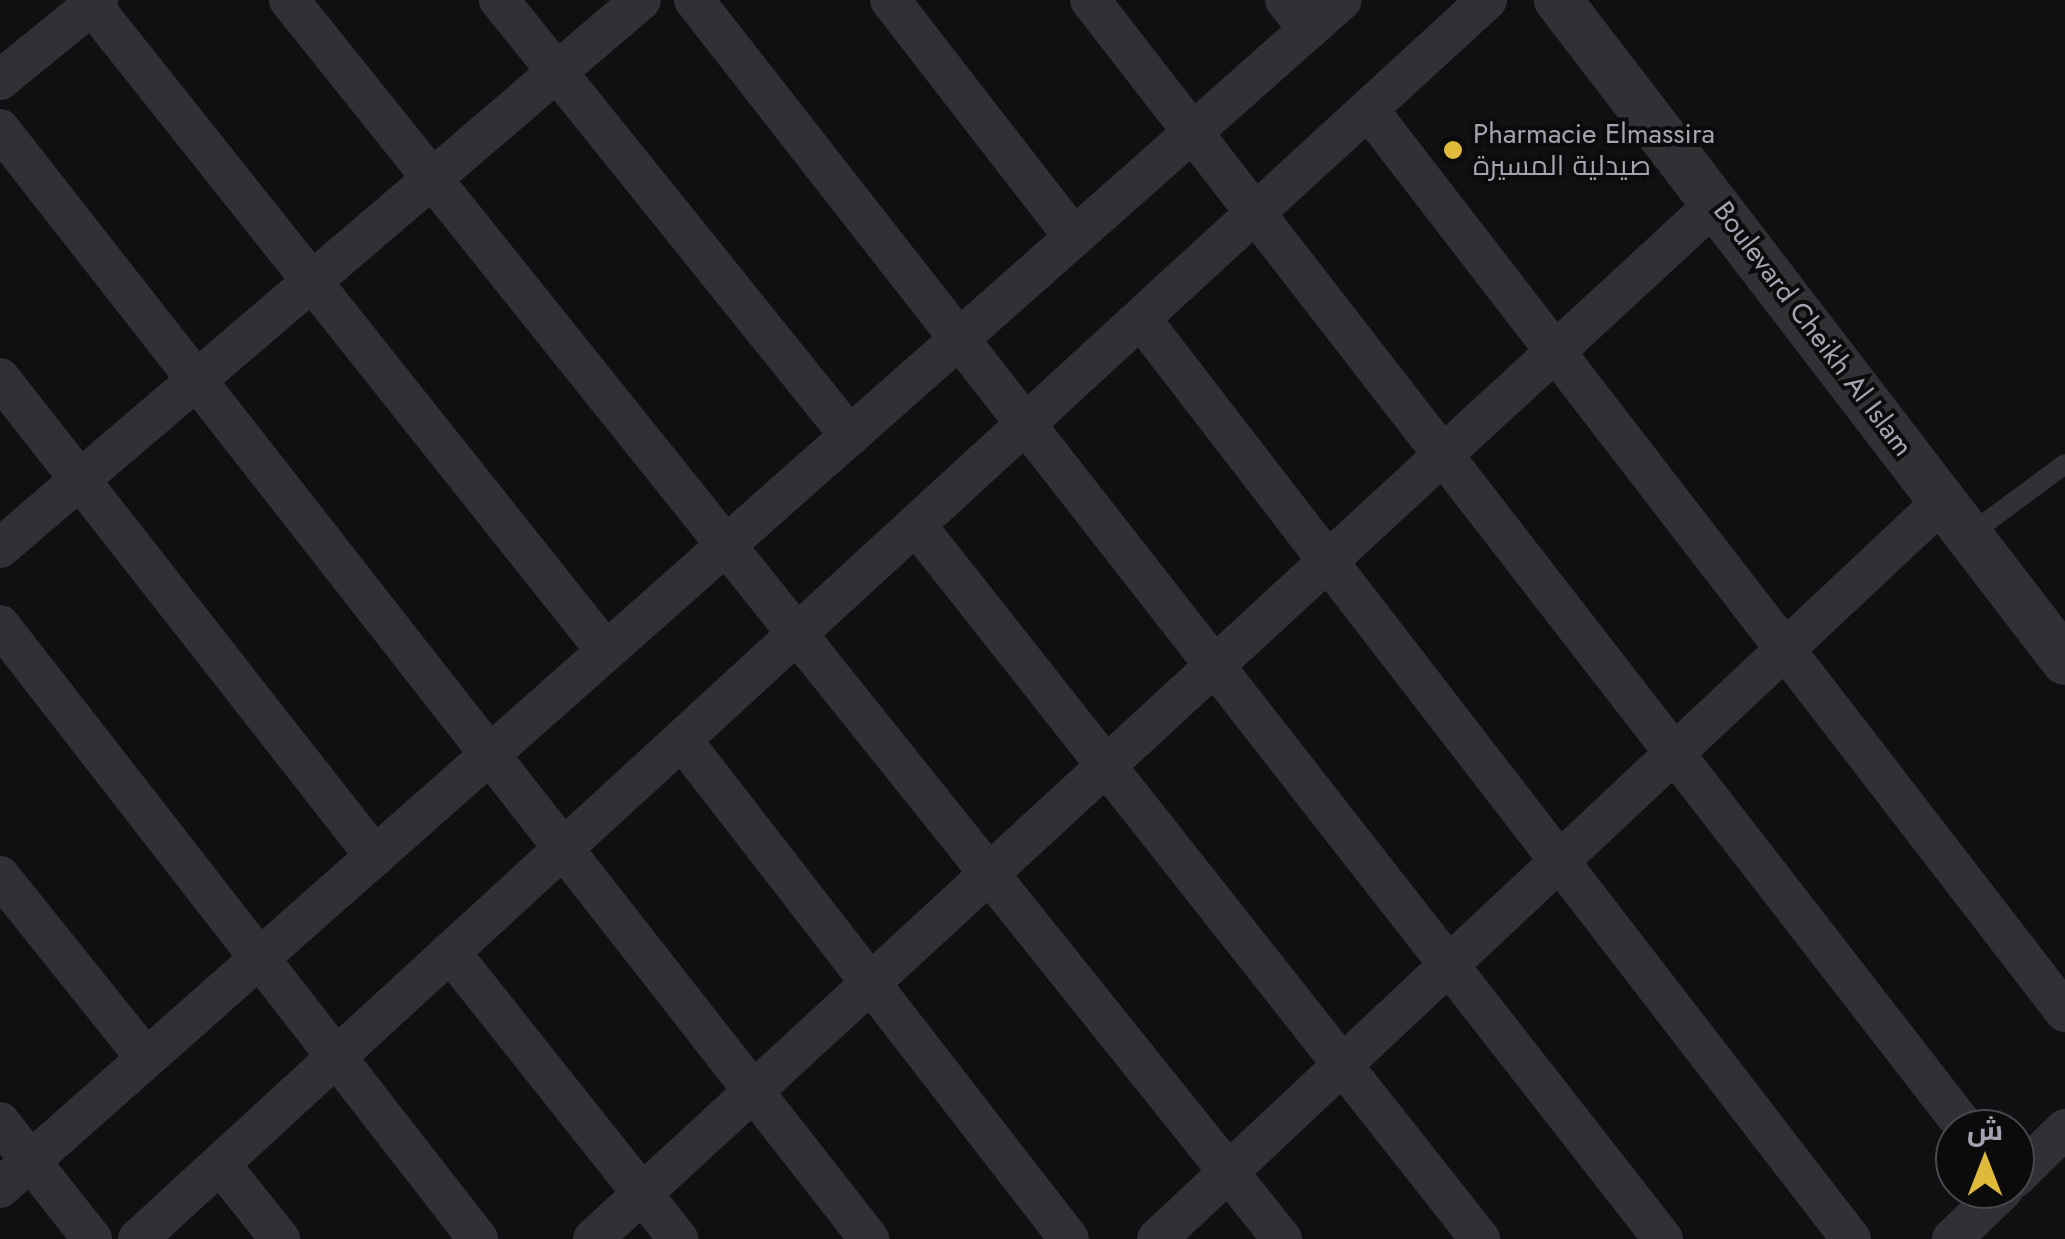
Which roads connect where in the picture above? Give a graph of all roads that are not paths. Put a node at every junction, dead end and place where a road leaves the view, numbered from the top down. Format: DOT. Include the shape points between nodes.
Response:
graph roads {
  1 [pos="288,0"];
  2 [pos="499,0"];
  3 [pos="641,0"];
  4 [pos="694,0"];
  5 [pos="890,0"];
  6 [pos="1090,0"];
  7 [pos="1342,0"];
  8 [pos="1488,0"];
  9 [pos="1558,0"];
  10 [pos="95,2"];
  11 [pos="1297,15"];
  12 [pos="557,72"];
  13 [pos="0,80"];
  14 [pos="1368,109"];
  15 [pos="0,129"];
  16 [pos="1192,132"];
  17 [pos="432,178"];
  18 [pos="1717,202"];
  19 [pos="1255,213"];
  20 [pos="1074,238"];
  21 [pos="312,282"];
  22 [pos="1140,318"];
  23 [pos="959,339"];
  24 [pos="1555,351"];
  25 [pos="0,378"];
  26 [pos="196,380"];
  27 [pos="1026,424"];
  28 [pos="850,436"];
  29 [pos="1443,455"];
  30 [pos="2065,464"];
  31 [pos="80,480"];
  32 [pos="1956,518"];
  33 [pos="916,525"];
  34 [pos="728,544"];
  35 [pos="0,548"];
  36 [pos="1327,561"];
  37 [pos="0,625"];
  38 [pos="798,632"];
  39 [pos="1785,649"];
  40 [pos="606,651"];
  41 [pos="2065,661"];
  42 [pos="1215,666"];
  43 [pos="682,740"];
  44 [pos="1674,754"];
  45 [pos="488,756"];
  46 [pos="1106,766"];
  47 [pos="561,850"];
  48 [pos="374,856"];
  49 [pos="1559,861"];
  50 [pos="990,873"];
  51 [pos="0,876"];
  52 [pos="450,952"];
  53 [pos="259,958"];
  54 [pos="1449,966"];
  55 [pos="874,980"];
  56 [pos="2065,1012"];
  57 [pos="336,1057"];
  58 [pos="146,1058"];
  59 [pos="1343,1066"];
  60 [pos="754,1091"];
  61 [pos="1950,1109"];
  62 [pos="0,1122"];
  63 [pos="30,1160"];
  64 [pos="220,1164"];
  65 [pos="1229,1172"];
  66 [pos="0,1188"];
  67 [pos="642,1194"];
  68 [pos="1983,1209"];
  69 [pos="92,1239"];
  70 [pos="138,1239"];
  71 [pos="280,1239"];
  72 [pos="478,1239"];
  73 [pos="593,1239"];
  74 [pos="678,1239"];
  75 [pos="869,1239"];
  76 [pos="1070,1239"];
  77 [pos="1158,1239"];
  78 [pos="1282,1239"];
  79 [pos="1480,1239"];
  80 [pos="1663,1239"];
  81 [pos="1851,1239"];
  82 [pos="1952,1239"];
  1 -- 17 [label="street"];
  2 -- 12 [label="street"];
  3 -- 12 [label="street"];
  4 -- 23 [label="street"];
  5 -- 20 [label="street"];
  6 -- 16 [label="street"];
  7 -- 11 [label="street"];
  8 -- 14 [label="street"];
  9 -- 18 [label="street, Boulevard Cheikh Al Islam"];
  10 -- 13 [label="street"];
  10 -- 21 [label="street"];
  11 -- 16 [label="street"];
  12 -- 17 [label="street"];
  12 -- 28 [label="street"];
  14 -- 19 [label="street"];
  14 -- 24 [label="street"];
  15 -- 26 [label="street"];
  16 -- 19 [label="street"];
  16 -- 20 [label="street"];
  17 -- 21 [label="street"];
  17 -- 34 [label="street"];
  18 -- 24 [label="street"];
  18 -- 32 [label="street, Boulevard Cheikh Al Islam"];
  19 -- 22 [label="street"];
  19 -- 29 [label="street"];
  20 -- 23 [label="street"];
  21 -- 26 [label="street"];
  21 -- 40 [label="street"];
  22 -- 27 [label="street"];
  22 -- 36 [label="street"];
  23 -- 27 [label="street"];
  23 -- 28 [label="street"];
  24 -- 29 [label="street"];
  24 -- 39 [label="street"];
  25 -- 31 [label="street"];
  26 -- 31 [label="street"];
  26 -- 45 [label="street"];
  27 -- 33 [label="street"];
  27 -- 42 [label="street"];
  28 -- 34 [label="street"];
  29 -- 36 [label="street"];
  29 -- 44 [label="street"];
  30 -- 32 [label="lane"];
  31 -- 35 [label="street"];
  31 -- 48 [label="street"];
  32 -- 39 [label="street"];
  32 -- 41 [label="street, Boulevard Cheikh Al Islam"];
  33 -- 38 [label="street"];
  33 -- 46 [label="street"];
  34 -- 38 [label="street"];
  34 -- 40 [label="street"];
  36 -- 42 [label="street"];
  36 -- 49 [label="street"];
  37 -- 53 [label="street"];
  38 -- 43 [label="street"];
  38 -- 50 [label="street"];
  39 -- 44 [label="street"];
  39 -- 56 [label="street"];
  40 -- 45 [label="street"];
  42 -- 46 [label="street"];
  42 -- 54 [label="street"];
  43 -- 47 [label="street"];
  43 -- 55 [label="street"];
  44 -- 49 [label="street"];
  44 -- 61 [label="street"];
  45 -- 47 [label="street"];
  45 -- 48 [label="street"];
  46 -- 50 [label="street"];
  46 -- 59 [label="street"];
  47 -- 52 [label="street"];
  47 -- 60 [label="street"];
  48 -- 53 [label="street"];
  49 -- 54 [label="street"];
  49 -- 81 [label="street"];
  50 -- 55 [label="street"];
  50 -- 65 [label="street"];
  51 -- 58 [label="street"];
  52 -- 57 [label="street"];
  52 -- 67 [label="street"];
  53 -- 57 [label="street"];
  53 -- 58 [label="street"];
  54 -- 59 [label="street"];
  54 -- 80 [label="street"];
  55 -- 60 [label="street"];
  55 -- 76 [label="street"];
  57 -- 64 [label="street"];
  57 -- 72 [label="street"];
  58 -- 63 [label="street"];
  59 -- 65 [label="street"];
  59 -- 79 [label="street"];
  60 -- 67 [label="street"];
  60 -- 75 [label="street"];
  62 -- 63 [label="street"];
  63 -- 66 [label="street"];
  63 -- 69 [label="street"];
  64 -- 70 [label="street"];
  64 -- 71 [label="street"];
  65 -- 77 [label="street"];
  65 -- 78 [label="street"];
  67 -- 73 [label="street"];
  67 -- 74 [label="street"];
  68 -- 82 [label="street"];
}
